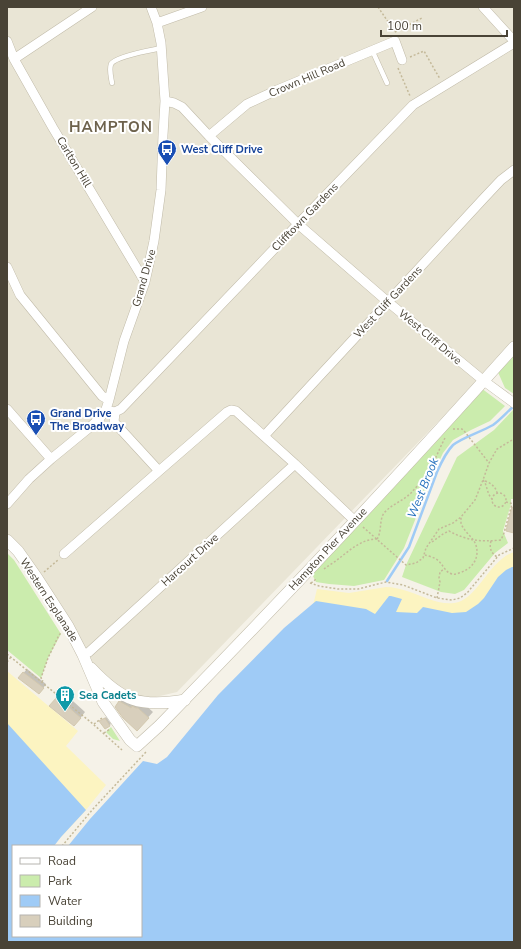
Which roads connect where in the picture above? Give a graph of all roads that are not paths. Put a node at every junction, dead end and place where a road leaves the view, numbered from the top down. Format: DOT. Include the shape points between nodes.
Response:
graph roads {
  1 [pos="92,7"];
  2 [pos="151,7"];
  3 [pos="202,7"];
  4 [pos="483,7"];
  5 [pos="157,23"];
  6 [pos="7,41"];
  7 [pos="514,42"];
  8 [pos="162,48"];
  9 [pos="372,50"];
  10 [pos="14,59"];
  11 [pos="402,60"];
  12 [pos="112,83"];
  13 [pos="387,83"];
  14 [pos="165,101"];
  15 [pos="209,136"];
  16 [pos="514,170"];
  17 [pos="298,224"];
  18 [pos="7,267"];
  19 [pos="145,282"];
  20 [pos="388,302"];
  21 [pos="514,347"];
  22 [pos="484,381"];
  23 [pos="512,401"];
  24 [pos="107,405"];
  25 [pos="7,409"];
  26 [pos="115,412"];
  27 [pos="264,436"];
  28 [pos="51,459"];
  29 [pos="295,464"];
  30 [pos="159,471"];
  31 [pos="7,504"];
  32 [pos="355,520"];
  33 [pos="7,540"];
  34 [pos="64,554"];
  35 [pos="85,659"];
  36 [pos="116,690"];
  37 [pos="185,700"];
  38 [pos="103,702"];
  39 [pos="161,703"];
  40 [pos="159,726"];
  41 [pos="137,746"];
  1 -- 10 [label="street"];
  2 -- 5 [label="street, Grand Drive"];
  3 -- 5 [label="street"];
  4 -- 7 [label="street"];
  5 -- 8 [label="street, Grand Drive"];
  6 -- 10 [label="street, Carlton Hill"];
  7 -- 17 [label="street, Clifftown Gardens" via="413,105"];
  8 -- 12 [label="lane" via="114,61 110,68"];
  8 -- 14 [label="street, Grand Drive"];
  9 -- 11 [label="street, Crown Hill Road" via="395,36"];
  9 -- 13 [label="lane"];
  9 -- 15 [label="street, Crown Hill Road" via="247,104"];
  10 -- 19 [label="street, Carlton Hill"];
  14 -- 15 [label="street, West Cliff Drive" via="182,108"];
  14 -- 19 [label="street, Grand Drive" via="161,190"];
  15 -- 17 [label="street, West Cliff Drive"];
  16 -- 20 [label="street, West Cliff Gardens" via="501,180"];
  17 -- 20 [label="street, West Cliff Drive"];
  17 -- 26 [label="street, Clifftown Gardens" via="121,409"];
  18 -- 24 [label="street" via="20,296"];
  19 -- 24 [label="street, Grand Drive" via="124,341"];
  20 -- 22 [label="street, West Cliff Drive"];
  20 -- 27 [label="street, West Cliff Gardens"];
  21 -- 22 [label="street, Hampton Pier Avenue"];
  22 -- 23 [label="street, West Cliff Drive"];
  22 -- 32 [label="street, Hampton Pier Avenue"];
  24 -- 26 [label="street"];
  24 -- 28 [label="street, Grand Drive" via="100,418"];
  25 -- 28 [label="street"];
  26 -- 30 [label="street" via="114,422"];
  27 -- 29 [label="street"];
  27 -- 30 [label="street" via="236,411 231,410"];
  28 -- 31 [label="street, Grand Drive"];
  29 -- 32 [label="street"];
  29 -- 35 [label="street, Harcourt Drive" via="89,652"];
  30 -- 34 [label="street"];
  32 -- 37 [label="street, Hampton Pier Avenue"];
  33 -- 35 [label="street, Western Esplanade" via="37,578 68,626"];
  35 -- 36 [label="street, Western Esplanade" via="98,675"];
  35 -- 38 [label="street, Western Esplanade"];
  36 -- 38 [label="street"];
  36 -- 39 [label="street, Western Esplanade" via="131,700"];
  37 -- 39 [label="street, Western Esplanade"];
  37 -- 40 [label="street, Hampton Pier Avenue"];
  38 -- 41 [label="street, Western Esplanade"];
  39 -- 40 [label="street"];
  40 -- 41 [label="street, Hampton Pier Avenue"];
}
